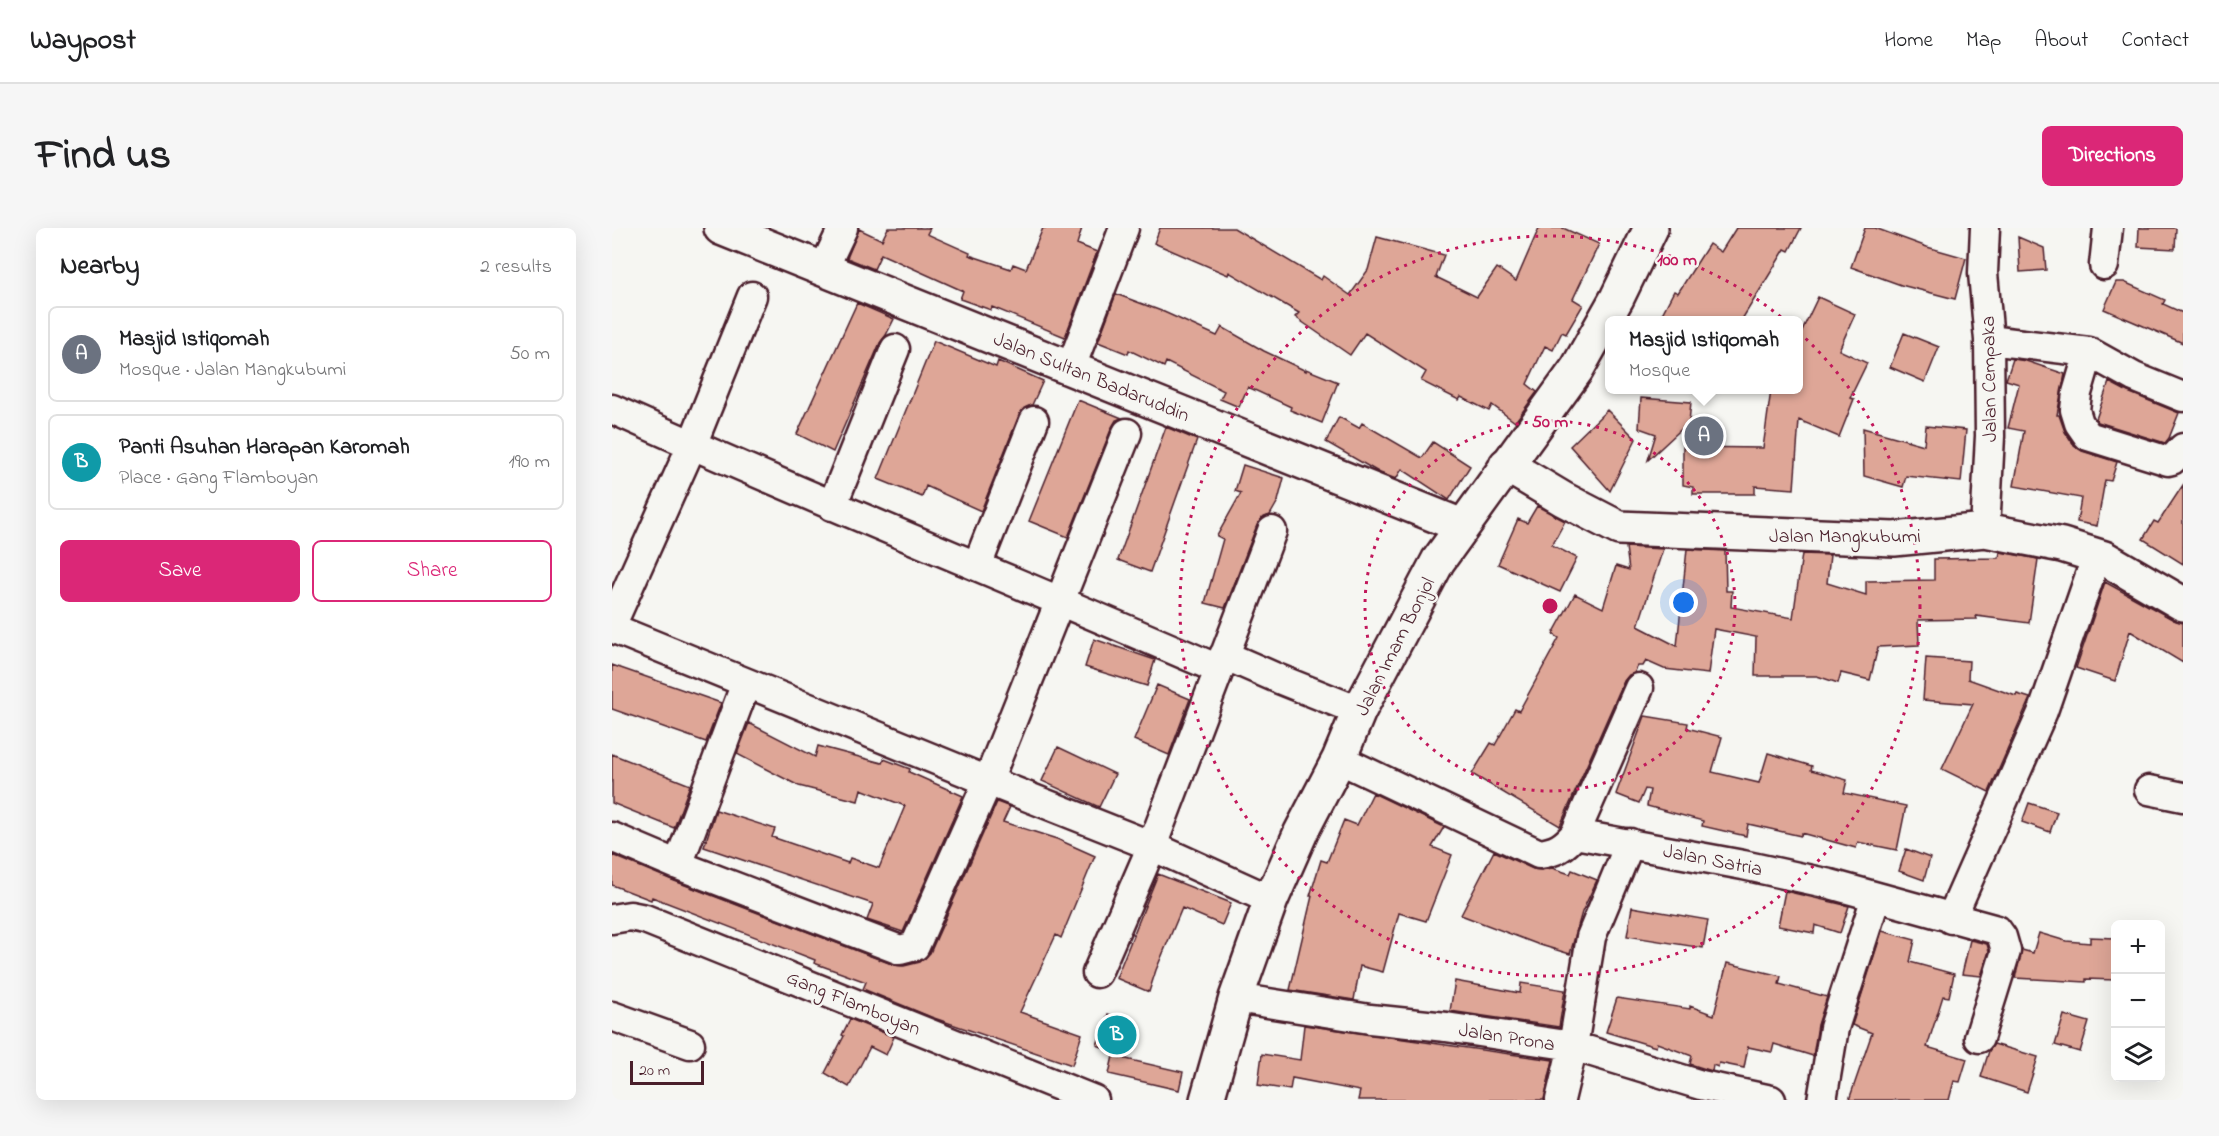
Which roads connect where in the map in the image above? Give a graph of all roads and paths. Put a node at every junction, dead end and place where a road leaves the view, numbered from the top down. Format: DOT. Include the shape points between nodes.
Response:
graph roads {
  1 [pos="721,228"];
  2 [pos="843,228"];
  3 [pos="1124,228"];
  4 [pos="1652,228"];
  5 [pos="1985,228"];
  6 [pos="2108,228"];
  7 [pos="2104,265"];
  8 [pos="824,268"];
  9 [pos="752,296"];
  10 [pos="1607,316"];
  11 [pos="1605,319"];
  12 [pos="1989,340"];
  13 [pos="895,349"];
  14 [pos="2089,352"];
  15 [pos="1071,368"];
  16 [pos="2183,397"];
  17 [pos="612,409"];
  18 [pos="1034,421"];
  19 [pos="1127,433"];
  20 [pos="692,446"];
  21 [pos="2183,448"];
  22 [pos="1506,465"];
  23 [pos="832,506"];
  24 [pos="1462,526"];
  25 [pos="1985,530"];
  26 [pos="1272,531"];
  27 [pos="2097,555"];
  28 [pos="977,566"];
  29 [pos="1060,600"];
  30 [pos="2183,604"];
  31 [pos="612,626"];
  32 [pos="1221,662"];
  33 [pos="746,682"];
  34 [pos="1639,688"];
  35 [pos="1359,711"];
  36 [pos="1339,759"];
  37 [pos="987,781"];
  38 [pos="2149,790"];
  39 [pos="2183,797"];
  40 [pos="1575,834"];
  41 [pos="612,837"];
  42 [pos="1630,843"];
  43 [pos="1152,846"];
  44 [pos="678,865"];
  45 [pos="1876,897"];
  46 [pos="1271,900"];
  47 [pos="612,919"];
  48 [pos="1951,919"];
  49 [pos="1097,973"];
  50 [pos="1236,998"];
  51 [pos="612,1016"];
  52 [pos="1979,1038"];
  53 [pos="690,1044"];
  54 [pos="1573,1046"];
  55 [pos="1094,1100"];
  56 [pos="1207,1100"];
  57 [pos="1560,1100"];
  58 [pos="1772,1100"];
  59 [pos="1822,1100"];
  1 -- 8 [label="main road, Jalan Sultan Badaruddin"];
  2 -- 8 [label="street"];
  3 -- 15 [label="street"];
  4 -- 10 [label="main road, Jalan Imam Bonjol"];
  5 -- 12 [label="street, Jalan Cempaka" via="1983,273"];
  6 -- 7 [label="street"];
  8 -- 15 [label="main road, Jalan Sultan Badaruddin"];
  9 -- 20 [label="street"];
  11 -- 22 [label="main road, Jalan Imam Bonjol" via="1577,369"];
  12 -- 14 [label="street"];
  12 -- 25 [label="street, Jalan Cempaka" via="1990,436"];
  13 -- 23 [label="street"];
  14 -- 16 [label="street" via="2134,377"];
  14 -- 21 [label="street" via="2075,410 2088,436 2168,461"];
  15 -- 24 [label="main road, Jalan Sultan Badaruddin"];
  17 -- 20 [label="street"];
  18 -- 28 [label="street"];
  19 -- 29 [label="street"];
  20 -- 23 [label="street"];
  20 -- 31 [label="street"];
  22 -- 24 [label="main road, Jalan Imam Bonjol"];
  22 -- 25 [label="main road, Jalan Mangkubumi" via="1619,528 1894,539"];
  23 -- 28 [label="street"];
  24 -- 35 [label="main road, Jalan Imam Bonjol" via="1438,561"];
  25 -- 27 [label="main road, Jalan Mangkubumi" via="2062,544"];
  26 -- 32 [label="street"];
  27 -- 30 [label="main road, Jalan Mangkubumi"];
  27 -- 48 [label="street" via="2043,711"];
  28 -- 29 [label="street"];
  29 -- 32 [label="street"];
  29 -- 37 [label="street"];
  31 -- 33 [label="street"];
  32 -- 35 [label="street"];
  32 -- 43 [label="street"];
  33 -- 37 [label="street"];
  33 -- 44 [label="street"];
  34 -- 40 [label="street"];
  35 -- 36 [label="main road, Jalan Imam Bonjol"];
  36 -- 40 [label="street" via="1539,854 1566,845"];
  36 -- 46 [label="main road, Jalan Imam Bonjol"];
  37 -- 43 [label="street"];
  37 -- 44 [label="street" via="915,946 906,950"];
  38 -- 39 [label="street"];
  40 -- 42 [label="street, Jalan Satria"];
  41 -- 44 [label="street"];
  42 -- 45 [label="street, Jalan Satria"];
  42 -- 54 [label="street" via="1591,938"];
  43 -- 46 [label="street"];
  43 -- 49 [label="street"];
  45 -- 48 [label="street, Jalan Satria"];
  45 -- 59 [label="street" via="1834,1028"];
  46 -- 50 [label="main road, Jalan Imam Bonjol"];
  47 -- 55 [label="street, Gang Flamboyan" via="645,919"];
  48 -- 52 [label="street, Jalan Satria" via="1997,930 2005,944"];
  50 -- 54 [label="street, Jalan Prona"];
  50 -- 56 [label="main road, Jalan Imam Bonjol"];
  51 -- 53 [label="street"];
  54 -- 57 [label="street"];
  54 -- 58 [label="street, Jalan Prona" via="1701,1085"];
}
